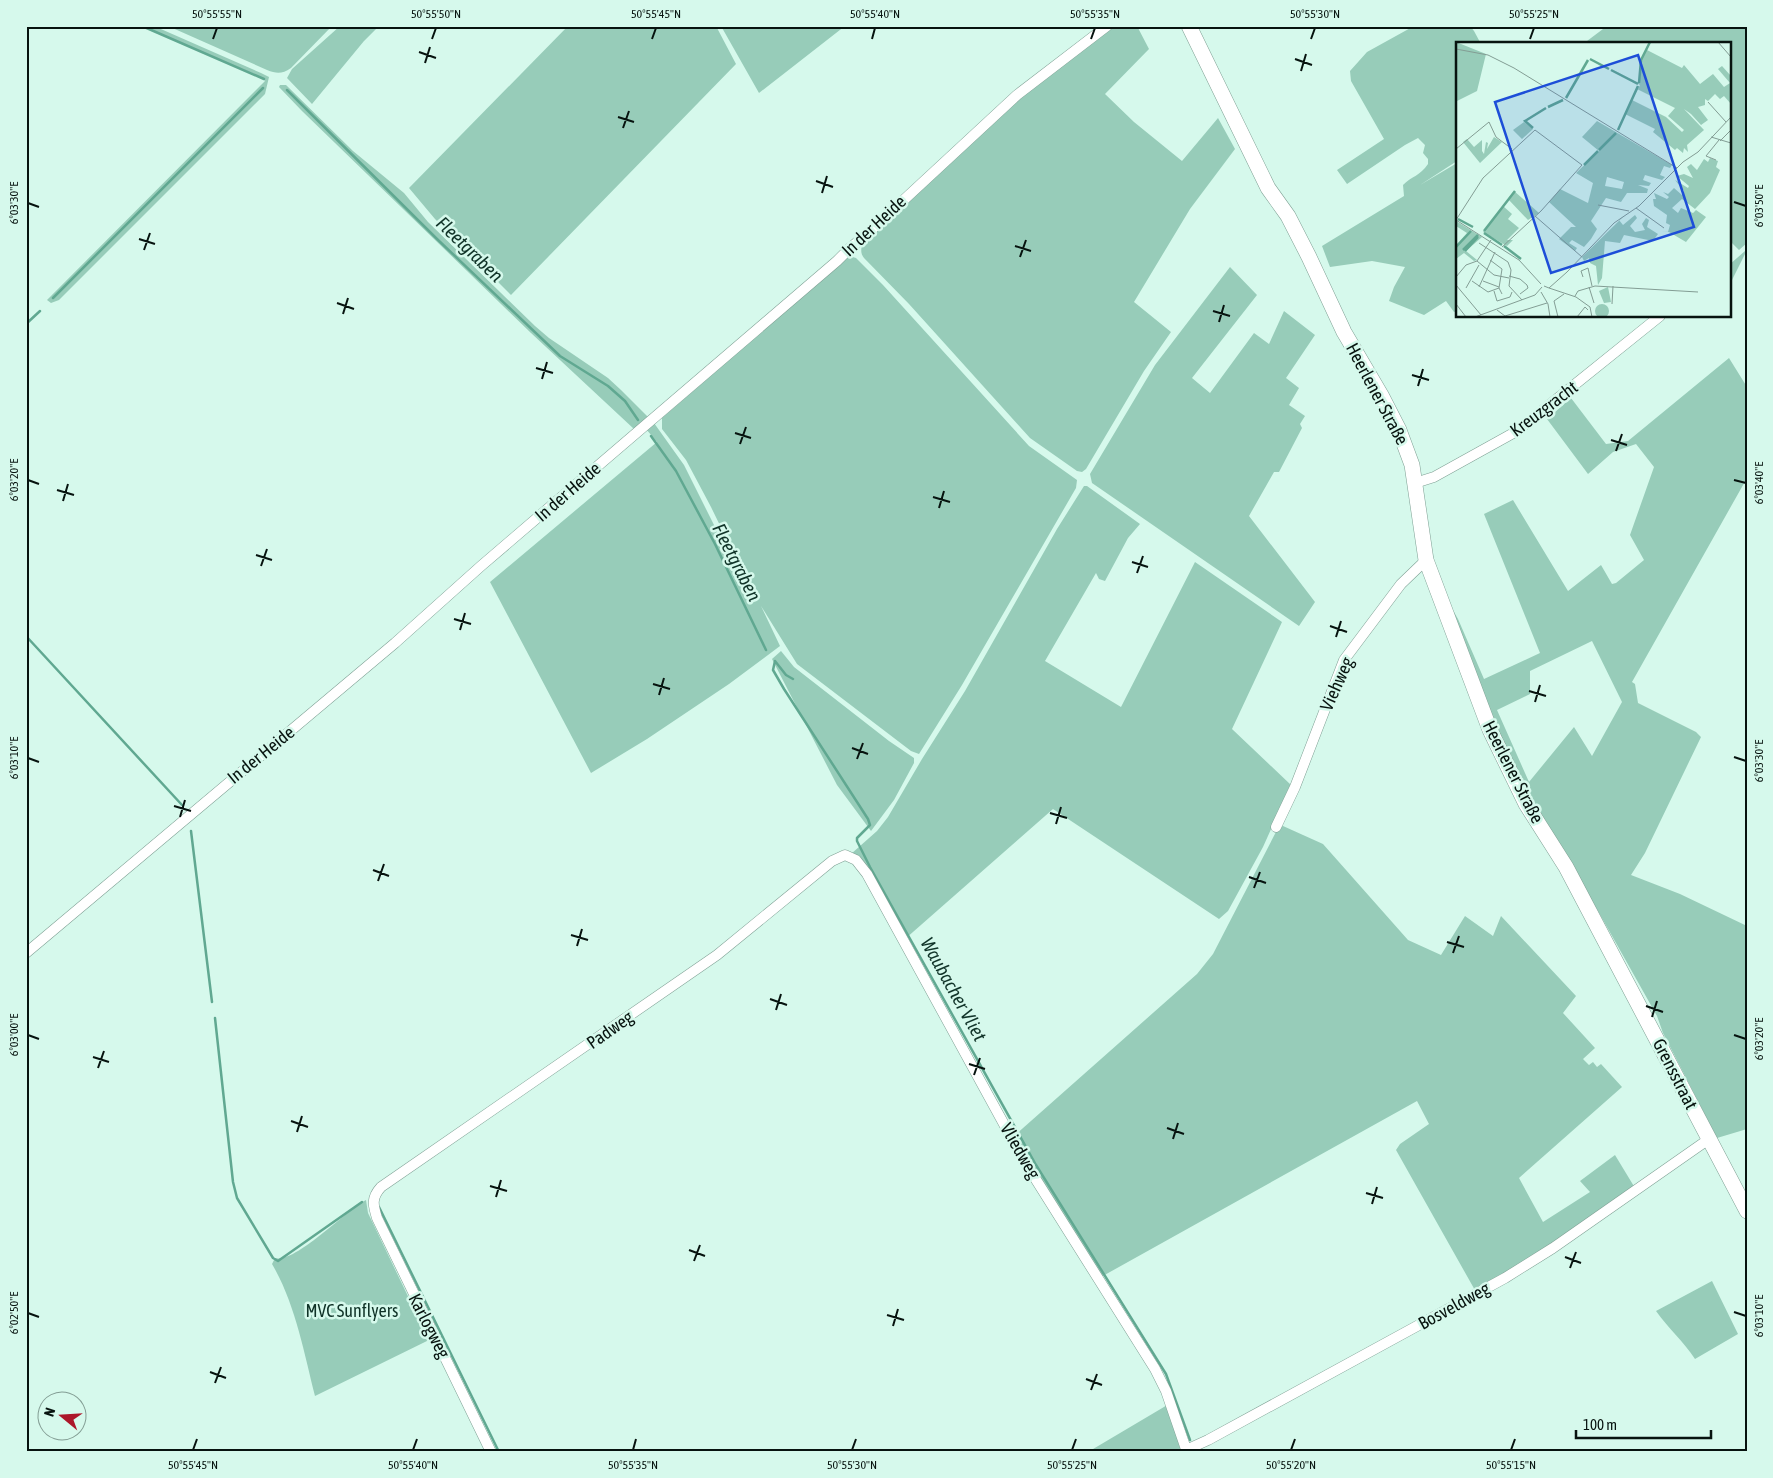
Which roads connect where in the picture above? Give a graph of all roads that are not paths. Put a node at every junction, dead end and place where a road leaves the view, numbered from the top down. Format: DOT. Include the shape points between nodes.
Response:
graph roads {
  1 [pos="1107,26"];
  2 [pos="1189,26"];
  3 [pos="1658,318"];
  4 [pos="1415,483"];
  5 [pos="1426,560"];
  6 [pos="1276,827"];
  7 [pos="1545,833"];
  8 [pos="845,855"];
  9 [pos="26,953"];
  10 [pos="1709,1139"];
  11 [pos="372,1199"];
  12 [pos="1747,1211"];
  13 [pos="1186,1451"];
  14 [pos="491,1452"];
  1 -- 9 [label="street, In der Heide" via="1017,95 836,262 395,643"];
  2 -- 4 [label="main road, Heerlener Straße" via="1268,188 1292,223 1331,308 1392,416 1406,448"];
  3 -- 4 [label="street, Kreuzgracht" via="1517,431 1434,477"];
  4 -- 5 [label="main road, Heerlener Straße"];
  5 -- 6 [label="street, Viehweg" via="1401,584 1344,660"];
  5 -- 7 [label="main road, Heerlener Straße" via="1490,730 1526,804"];
  7 -- 10 [label="main road, Grensstraat" via="1598,925"];
  8 -- 11 [label="street, Padweg" via="832,861 717,955 380,1187"];
  8 -- 13 [label="street, Vliedweg" via="856,860 867,874 1023,1159 1155,1369 1166,1391"];
  10 -- 12 [label="main road, Grensstraat"];
  10 -- 13 [label="street, Bosveldweg" via="1505,1278"];
  11 -- 14 [label="street, Karlogweg" via="377,1218"];
}
